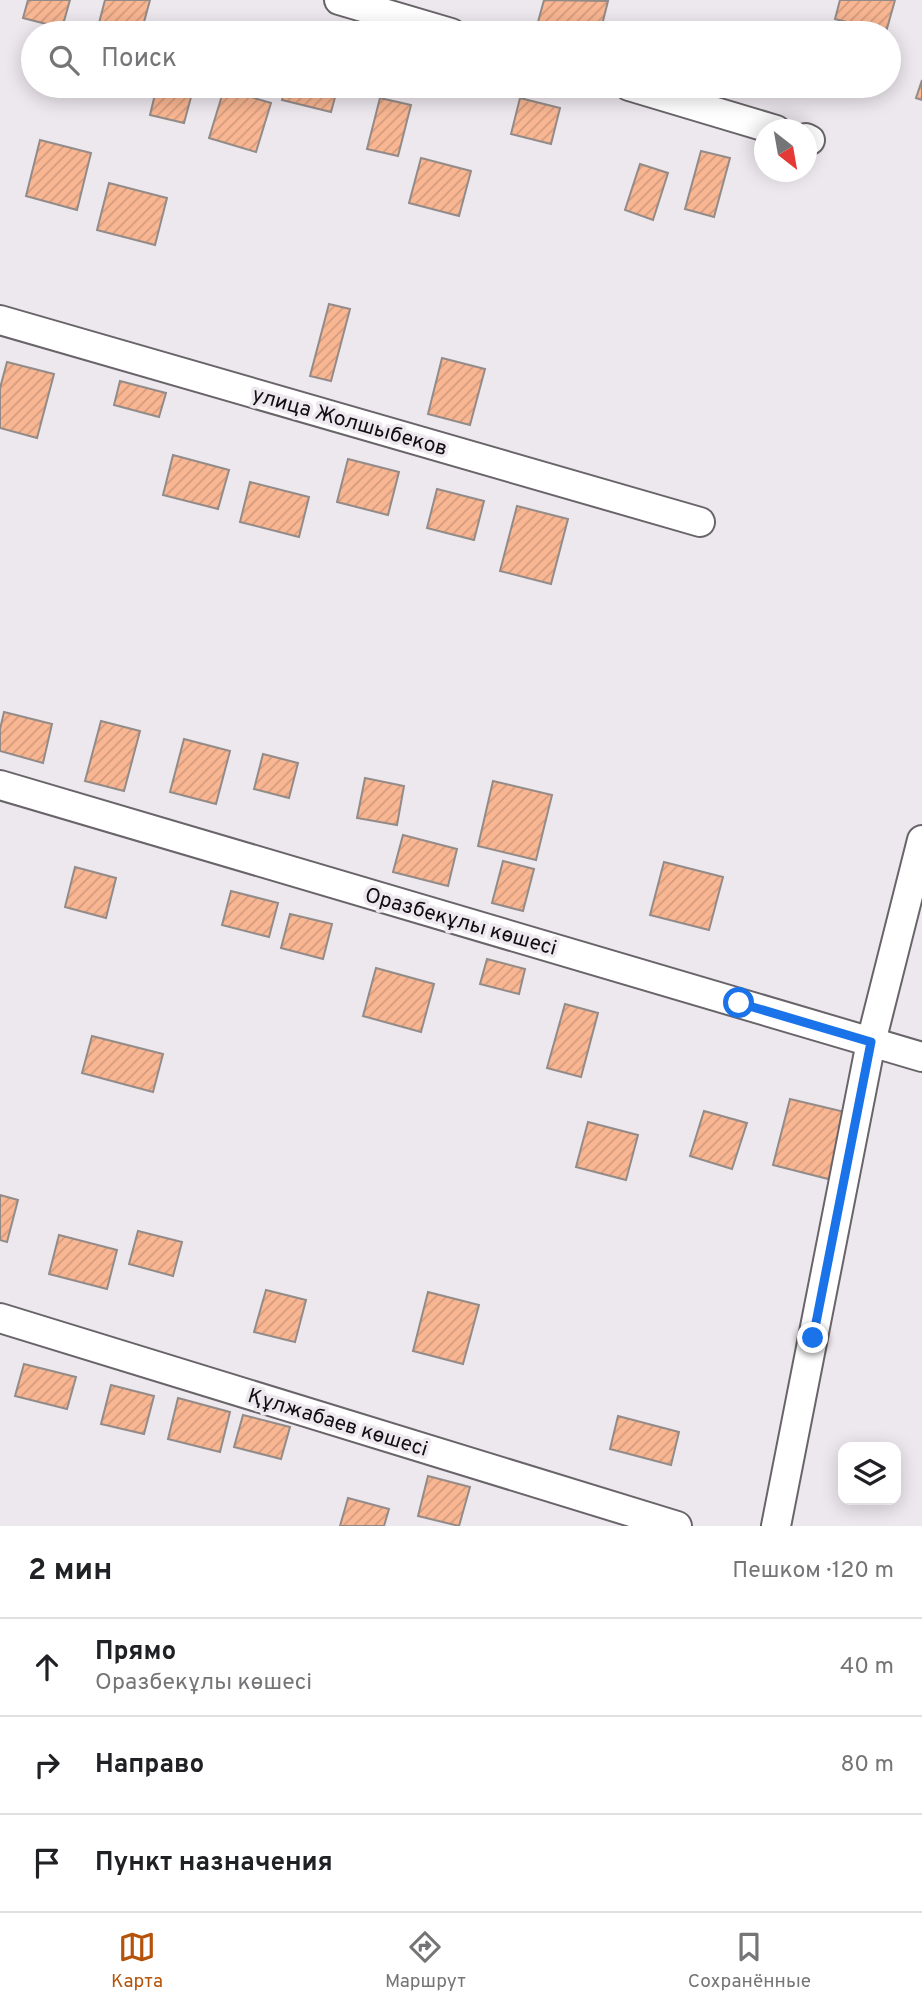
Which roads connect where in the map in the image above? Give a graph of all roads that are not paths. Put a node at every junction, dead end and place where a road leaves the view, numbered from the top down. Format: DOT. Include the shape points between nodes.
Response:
graph roads {
  1 [pos="339,0"];
  2 [pos="410,21"];
  3 [pos="669,98"];
  4 [pos="754,123"];
  5 [pos="0,320"];
  6 [pos="700,522"];
  7 [pos="0,785"];
  8 [pos="922,840"];
  9 [pos="871,1042"];
  10 [pos="922,1057"];
  11 [pos="0,1318"];
  12 [pos="677,1526"];
  13 [pos="776,1526"];
  1 -- 2 [label="street"];
  3 -- 4 [label="street"];
  5 -- 6 [label="street, улица Жолшыбеков"];
  7 -- 9 [label="street, Оразбекұлы көшесі"];
  8 -- 9 [label="street"];
  9 -- 10 [label="street, Оразбекұлы көшесі"];
  9 -- 13 [label="street"];
  11 -- 12 [label="street, Құлжабаев көшесі"];
}
